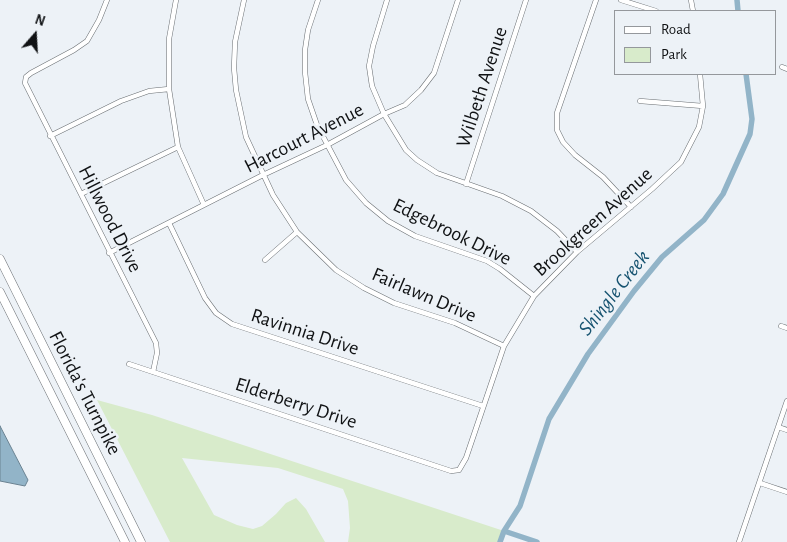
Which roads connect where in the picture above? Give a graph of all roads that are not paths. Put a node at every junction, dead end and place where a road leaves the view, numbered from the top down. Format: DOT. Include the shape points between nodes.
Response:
graph roads {
  1 [pos="107,0"];
  2 [pos="176,0"];
  3 [pos="244,0"];
  4 [pos="318,0"];
  5 [pos="387,0"];
  6 [pos="458,0"];
  7 [pos="526,0"];
  8 [pos="596,0"];
  9 [pos="621,0"];
  10 [pos="653,10"];
  11 [pos="700,75"];
  12 [pos="168,89"];
  13 [pos="640,101"];
  14 [pos="703,106"];
  15 [pos="384,114"];
  16 [pos="50,136"];
  17 [pos="327,145"];
  18 [pos="178,147"];
  19 [pos="262,175"];
  20 [pos="466,184"];
  21 [pos="81,194"];
  22 [pos="204,205"];
  23 [pos="631,207"];
  24 [pos="169,223"];
  25 [pos="297,232"];
  26 [pos="110,252"];
  27 [pos="577,252"];
  28 [pos="0,259"];
  29 [pos="265,260"];
  30 [pos="0,292"];
  31 [pos="534,296"];
  32 [pos="781,326"];
  33 [pos="787,328"];
  34 [pos="504,346"];
  35 [pos="129,364"];
  36 [pos="153,372"];
  37 [pos="787,401"];
  38 [pos="483,406"];
  39 [pos="778,427"];
  40 [pos="787,430"];
  41 [pos="454,471"];
  42 [pos="760,483"];
  43 [pos="787,492"];
  44 [pos="125,542"];
  45 [pos="141,542"];
  46 [pos="739,542"];
  1 -- 16 [label="street, Hillwood Drive" via="87,42 26,77 25,83"];
  2 -- 12 [label="street" via="169,39"];
  3 -- 19 [label="street, Fairlawn Drive" via="235,42 236,90 246,137"];
  4 -- 17 [label="street, Edgebrook Drive" via="308,30 304,72 308,99"];
  5 -- 15 [label="street" via="370,66 372,86"];
  6 -- 15 [label="street, Harcourt Avenue" via="434,74 405,105"];
  7 -- 20 [label="street, Wilbeth Avenue"];
  8 -- 23 [label="street" via="557,113 557,130 569,149 603,177"];
  9 -- 10 [label="street"];
  11 -- 14 [label="street, Brookgreen Avenue"];
  12 -- 16 [label="street" via="120,101"];
  12 -- 18 [label="street"];
  13 -- 14 [label="street"];
  14 -- 23 [label="street, Brookgreen Avenue" via="699,127 681,162"];
  15 -- 17 [label="street, Harcourt Avenue"];
  15 -- 20 [label="street" via="406,150 417,160 437,173"];
  16 -- 21 [label="street, Hillwood Drive"];
  17 -- 19 [label="street, Harcourt Avenue"];
  17 -- 31 [label="street, Edgebrook Drive" via="346,180 388,221 415,236 487,261"];
  18 -- 21 [label="street"];
  18 -- 22 [label="street"];
  19 -- 22 [label="street, Harcourt Avenue"];
  19 -- 25 [label="street, Fairlawn Drive"];
  20 -- 27 [label="street" via="502,196 531,211"];
  21 -- 26 [label="street, Hillwood Drive"];
  22 -- 24 [label="street, Harcourt Avenue"];
  23 -- 27 [label="street, Brookgreen Avenue"];
  24 -- 26 [label="street, Harcourt Avenue"];
  24 -- 38 [label="street, Ravinnia Drive" via="205,298 216,313 232,324"];
  25 -- 29 [label="street"];
  25 -- 34 [label="street, Fairlawn Drive" via="336,270 364,288"];
  26 -- 36 [label="street, Hillwood Drive" via="156,343"];
  27 -- 31 [label="street, Brookgreen Avenue"];
  28 -- 45 [label="highway, Florida's Turnpike"];
  30 -- 44 [label="highway, Florida's Turnpike"];
  31 -- 34 [label="street, Brookgreen Avenue"];
  32 -- 33 [label="street"];
  34 -- 38 [label="street, Brookgreen Avenue"];
  35 -- 36 [label="street, Elderberry Drive"];
  36 -- 41 [label="street, Elderberry Drive"];
  37 -- 39 [label="street"];
  38 -- 41 [label="street, Brookgreen Avenue" via="466,458 459,470"];
  39 -- 40 [label="street"];
  39 -- 42 [label="street"];
  42 -- 43 [label="street"];
  42 -- 46 [label="street"];
}
